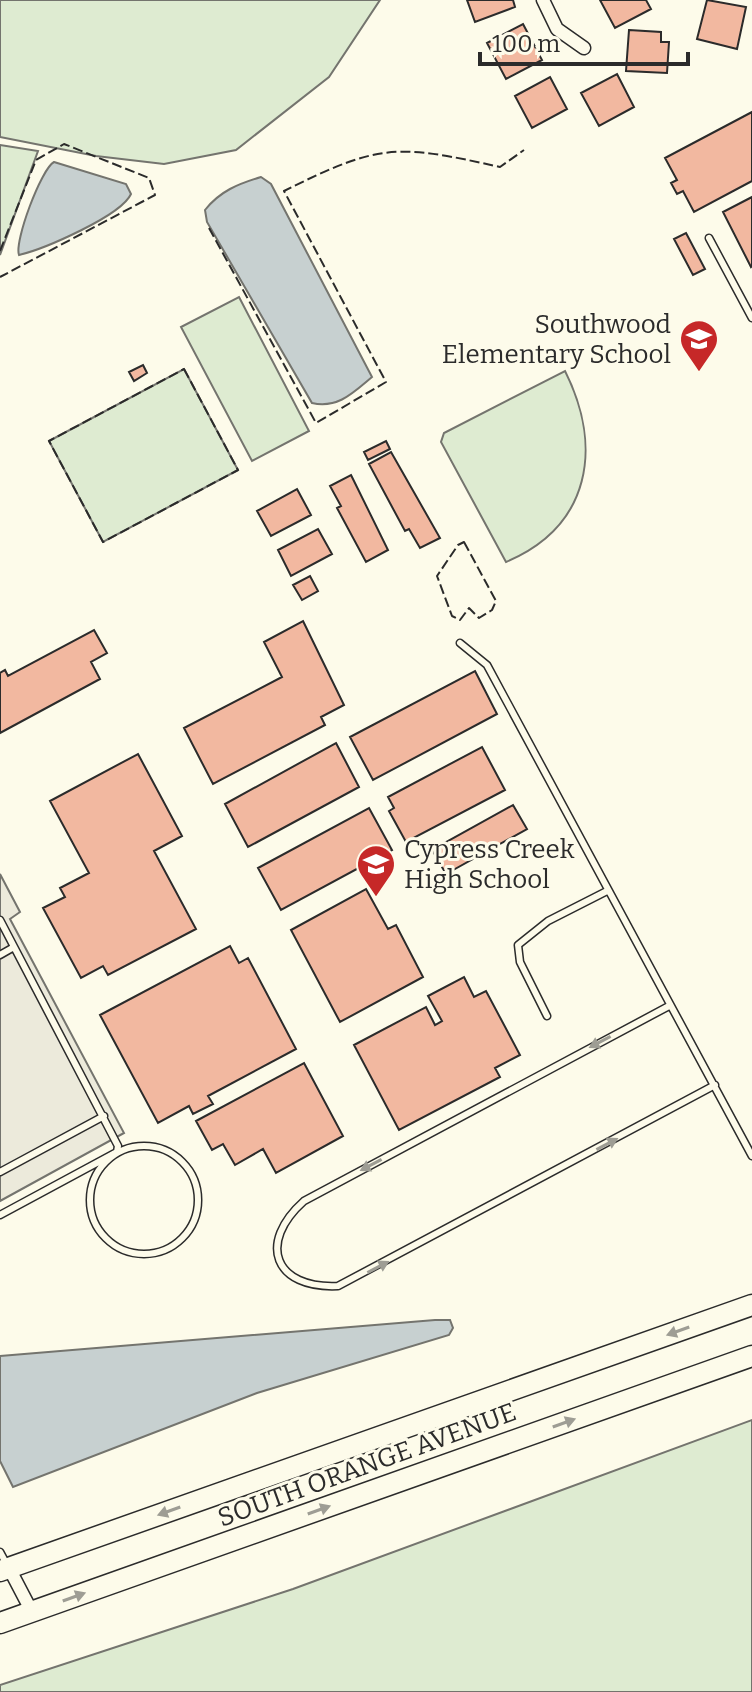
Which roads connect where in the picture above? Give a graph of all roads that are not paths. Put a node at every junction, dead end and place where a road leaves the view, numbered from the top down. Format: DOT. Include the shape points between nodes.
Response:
graph roads {
  1 [pos="543,0"];
  2 [pos="584,48"];
  3 [pos="709,238"];
  4 [pos="752,318"];
  5 [pos="460,643"];
  6 [pos="607,891"];
  7 [pos="0,920"];
  8 [pos="14,947"];
  9 [pos="0,955"];
  10 [pos="669,1006"];
  11 [pos="547,1016"];
  12 [pos="715,1085"];
  13 [pos="104,1116"];
  14 [pos="117,1152"];
  15 [pos="752,1156"];
  16 [pos="0,1172"];
  17 [pos="0,1215"];
  18 [pos="752,1305"];
  19 [pos="752,1356"];
  20 [pos="3,1564"];
  21 [pos="32,1612"];
  22 [pos="0,1623"];
  1 -- 2 [label="street" via="557,29"];
  3 -- 4 [label="lane"];
  5 -- 6 [label="lane" via="487,665"];
  6 -- 10 [label="lane"];
  6 -- 11 [label="lane" via="548,921 518,945 520,962"];
  7 -- 8 [label="lane"];
  8 -- 9 [label="lane"];
  8 -- 13 [label="lane"];
  10 -- 12 [label="lane"];
  10 -- 12 [label="lane, one-way" via="304,1201 286,1217 276,1238 280,1262 294,1281 338,1286"];
  12 -- 15 [label="lane"];
  13 -- 14 [label="lane"];
  13 -- 16 [label="lane"];
  14 -- 14 [label="lane" via="95,1174 90,1189 95,1225 114,1245 139,1255 175,1246 196,1216 198,1198 188,1168 177,1157 148,1146"];
  14 -- 17 [label="lane"];
  18 -- 20 [label="main road, SOUTH ORANGE AVENUE, one-way"];
  21 -- 19 [label="main road, SOUTH ORANGE AVENUE, one-way"];
  20 -- 21 [label="street"];
  21 -- 22 [label="main road, SOUTH ORANGE AVENUE"];
}
